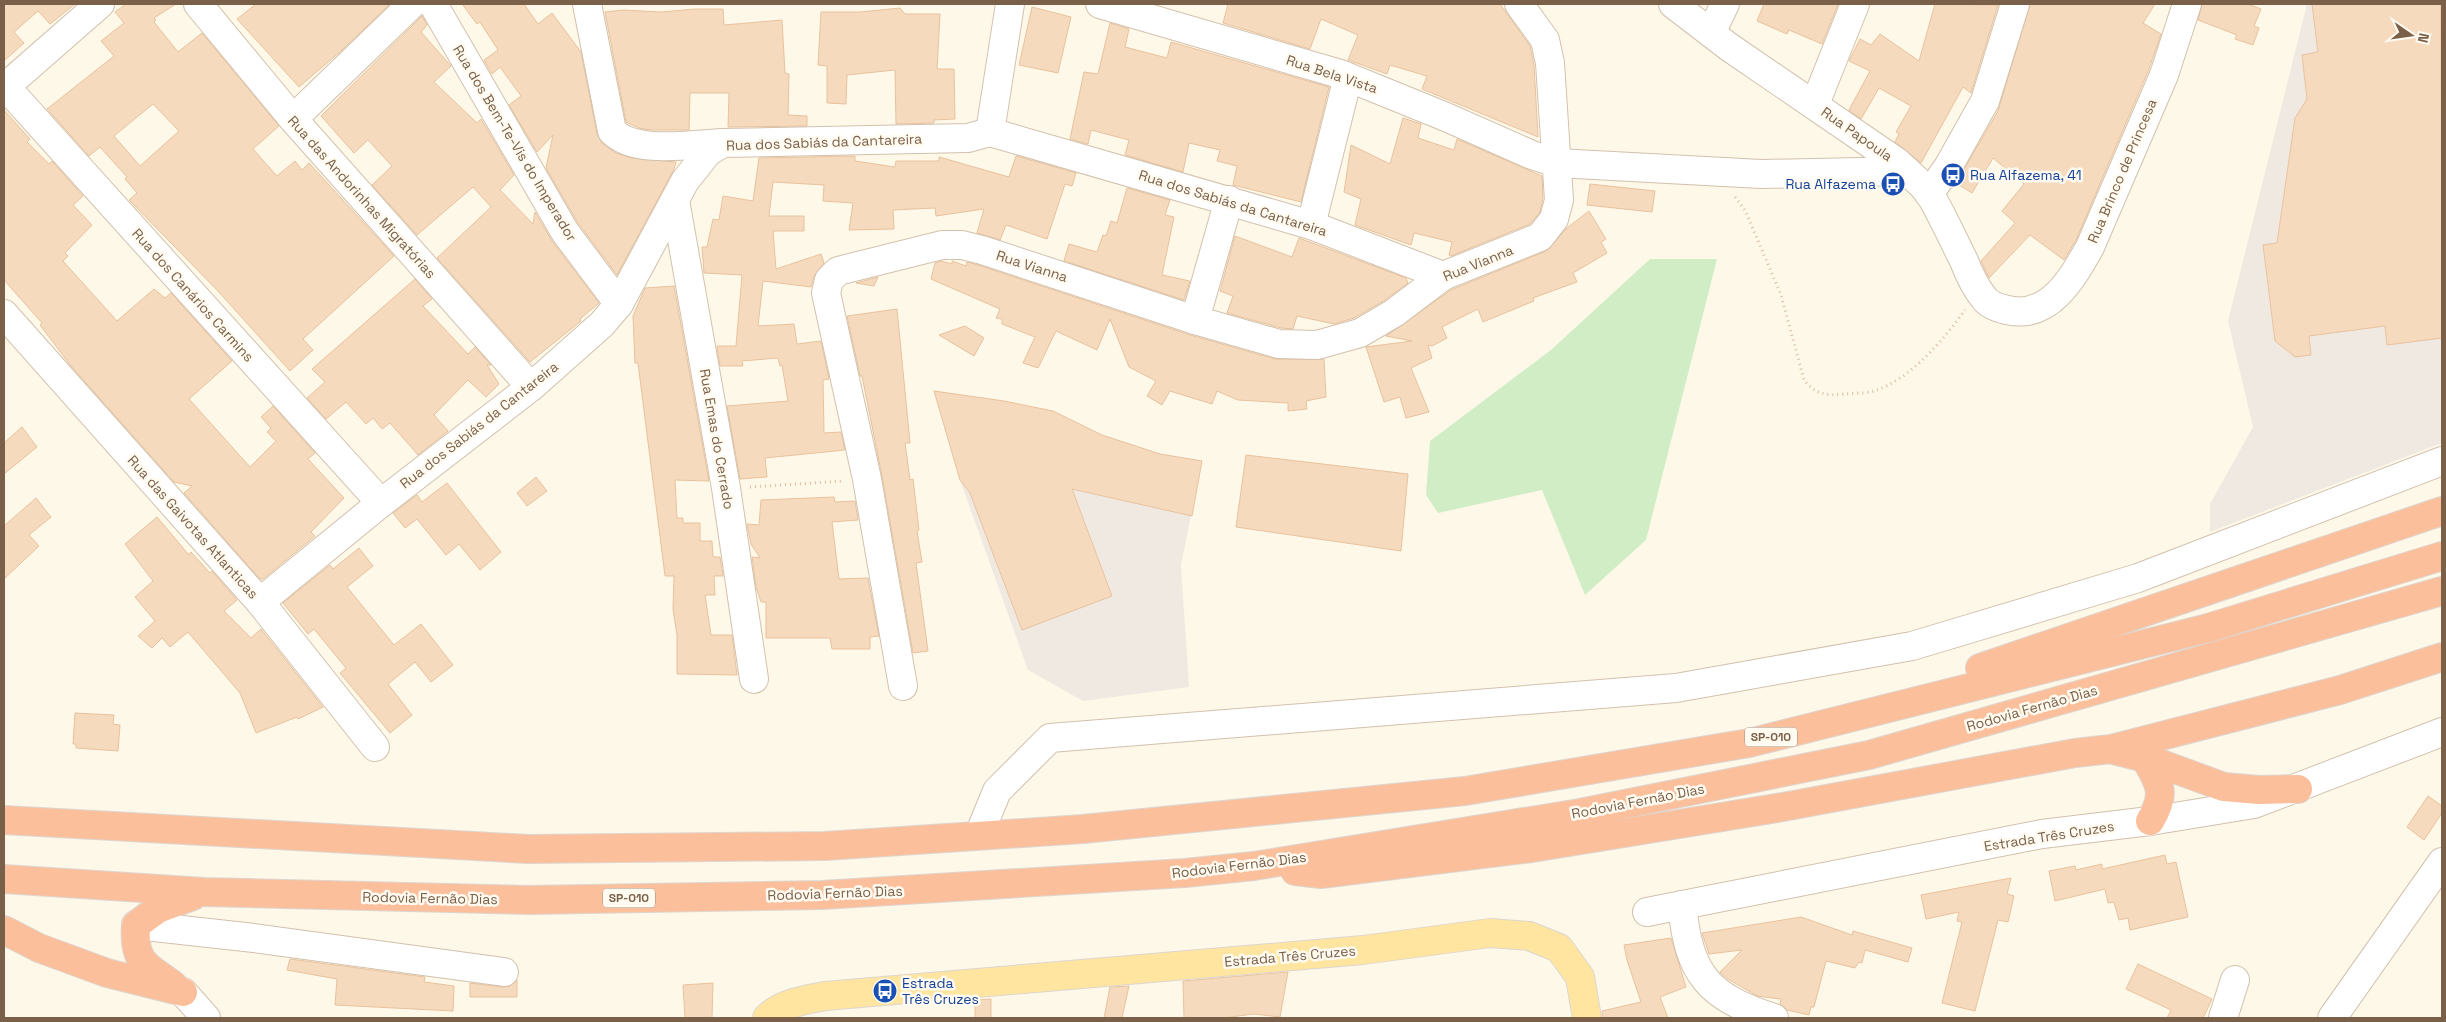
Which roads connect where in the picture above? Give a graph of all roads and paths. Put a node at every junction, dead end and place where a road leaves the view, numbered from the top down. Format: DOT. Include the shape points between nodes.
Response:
graph roads {
  1 [pos="100,4"];
  2 [pos="198,4"];
  3 [pos="412,4"];
  4 [pos="433,4"];
  5 [pos="587,4"];
  6 [pos="1010,4"];
  7 [pos="1100,4"];
  8 [pos="1519,4"];
  9 [pos="1673,4"];
  10 [pos="1725,4"];
  11 [pos="1856,4"];
  12 [pos="2014,4"];
  13 [pos="2187,4"];
  14 [pos="1711,33"];
  15 [pos="1348,77"];
  16 [pos="4,87"];
  17 [pos="1814,104"];
  18 [pos="293,119"];
  19 [pos="990,132"];
  20 [pos="723,143"];
  21 [pos="1557,163"];
  22 [pos="1715,170"];
  23 [pos="1907,171"];
  24 [pos="1929,194"];
  25 [pos="675,200"];
  26 [pos="1228,200"];
  27 [pos="1311,225"];
  28 [pos="1443,276"];
  29 [pos="1979,291"];
  30 [pos="620,304"];
  31 [pos="2024,313"];
  32 [pos="4,314"];
  33 [pos="1195,320"];
  34 [pos="531,387"];
  35 [pos="2442,461"];
  36 [pos="867,479"];
  37 [pos="726,488"];
  38 [pos="381,503"];
  39 [pos="2442,511"];
  40 [pos="2442,556"];
  41 [pos="2442,591"];
  42 [pos="260,602"];
  43 [pos="2442,657"];
  44 [pos="754,679"];
  45 [pos="903,686"];
  46 [pos="2442,732"];
  47 [pos="1730,746"];
  48 [pos="375,747"];
  49 [pos="2112,749"];
  50 [pos="2145,758"];
  51 [pos="2298,788"];
  52 [pos="4,820"];
  53 [pos="2150,821"];
  54 [pos="979,835"];
  55 [pos="2442,862"];
  56 [pos="1254,866"];
  57 [pos="4,879"];
  58 [pos="204,892"];
  59 [pos="1682,905"];
  60 [pos="1647,912"];
  61 [pos="136,925"];
  62 [pos="4,930"];
  63 [pos="504,972"];
  64 [pos="2235,980"];
  65 [pos="183,992"];
  66 [pos="206,1018"];
  67 [pos="768,1018"];
  68 [pos="1587,1018"];
  69 [pos="1774,1018"];
  70 [pos="2223,1018"];
  71 [pos="2332,1018"];
  1 -- 16 [label="street"];
  2 -- 18 [label="street, Rua das Andorinhas Migratórias"];
  3 -- 18 [label="street"];
  4 -- 30 [label="street, Rua dos Bem-Te-Vis do Imperador" via="565,232"];
  5 -- 20 [label="street" via="612,131 620,139 649,146"];
  6 -- 19 [label="street"];
  7 -- 15 [label="street, Rua Bela Vista"];
  8 -- 21 [label="street, Rua Vianna" via="1545,40 1550,63"];
  9 -- 14 [label="street, Rua Papoula"];
  10 -- 14 [label="street"];
  11 -- 17 [label="street"];
  12 -- 24 [label="street" via="1985,102"];
  13 -- 31 [label="street, Rua Brinco de Princesa" via="2164,75 2090,246 2057,294 2045,305"];
  14 -- 17 [label="street, Rua Papoula"];
  15 -- 21 [label="street, Rua Bela Vista"];
  15 -- 27 [label="street"];
  16 -- 38 [label="street, Rua dos Canários Carmins"];
  17 -- 23 [label="street, Rua Papoula"];
  18 -- 34 [label="street, Rua das Andorinhas Migratórias"];
  19 -- 20 [label="street, Rua dos Sabiás da Cantareira" via="968,138"];
  19 -- 26 [label="street, Rua dos Sabiás da Cantareira"];
  20 -- 25 [label="street, Rua dos Sabiás da Cantareira" via="696,165"];
  21 -- 22 [label="street"];
  21 -- 28 [label="street, Rua Vianna" via="1559,200 1554,219 1540,237"];
  22 -- 23 [label="street" via="1761,174"];
  22 -- 29 [label="path" via="1745,210 1781,295 1804,380 1812,390 1829,395 1874,391 1899,379 1943,340"];
  23 -- 24 [label="street, Rua Papoula"];
  24 -- 29 [label="street, Rua Papoula"];
  25 -- 30 [label="street, Rua dos Sabiás da Cantareira"];
  25 -- 37 [label="street, Rua Emas do Cerrado"];
  26 -- 27 [label="street, Rua dos Sabiás da Cantareira"];
  26 -- 33 [label="street"];
  27 -- 28 [label="street, Rua dos Sabiás da Cantareira"];
  28 -- 33 [label="street, Rua Vianna" via="1394,313 1360,333 1317,345 1279,344"];
  29 -- 31 [label="street, Rua Papoula" via="1985,300 1998,308"];
  30 -- 34 [label="street, Rua dos Sabiás da Cantareira"];
  32 -- 42 [label="street, Rua das Gaivotas Atlanticas"];
  33 -- 36 [label="street, Rua Vianna" via="962,245 942,245 838,271 829,280 826,293"];
  34 -- 38 [label="street, Rua dos Sabiás da Cantareira"];
  35 -- 54 [label="street" via="2138,578 1912,646 1676,688 1050,738 997,791"];
  36 -- 37 [label="path"];
  36 -- 45 [label="street, Rua Vianna"];
  37 -- 44 [label="street, Rua Emas do Cerrado"];
  38 -- 42 [label="street, Rua dos Sabiás da Cantareira"];
  39 -- 47 [label="highway" via="2028,652"];
  40 -- 47 [label="highway, SP-010" via="2208,628"];
  41 -- 56 [label="highway, Rodovia Fernão Dias / SP-010" via="1868,755 1580,813"];
  42 -- 48 [label="street, Rua das Gaivotas Atlanticas"];
  43 -- 49 [label="highway" via="2340,690"];
  46 -- 51 [label="street, Estrada Três Cruzes"];
  47 -- 54 [label="highway, SP-010" via="1465,792 1092,828"];
  49 -- 50 [label="highway"];
  49 -- 56 [label="highway" via="1504,852 1321,874"];
  50 -- 51 [label="highway" via="2224,786 2259,790"];
  50 -- 53 [label="highway" via="2158,781 2161,797"];
  51 -- 53 [label="street, Estrada Três Cruzes" via="2254,804"];
  52 -- 54 [label="highway, SP-010" via="528,849 825,846"];
  53 -- 59 [label="street, Estrada Três Cruzes" via="2042,834"];
  55 -- 71 [label="street"];
  56 -- 58 [label="highway, Rodovia Fernão Dias / SP-010" via="822,895 528,900"];
  57 -- 58 [label="highway, Rodovia Fernão Dias / SP-010"];
  58 -- 61 [label="highway" via="158,909"];
  59 -- 60 [label="street, Estrada Três Cruzes"];
  59 -- 69 [label="street" via="1685,938 1696,967 1707,984 1722,996"];
  61 -- 63 [label="street"];
  61 -- 65 [label="highway" via="134,944 139,958"];
  62 -- 65 [label="highway" via="39,948 107,973"];
  64 -- 70 [label="street"];
  65 -- 66 [label="street"];
  67 -- 68 [label="main road, Estrada Três Cruzes" via="796,1002 825,996 1363,950 1490,933 1529,936 1559,948 1580,977"];
}
